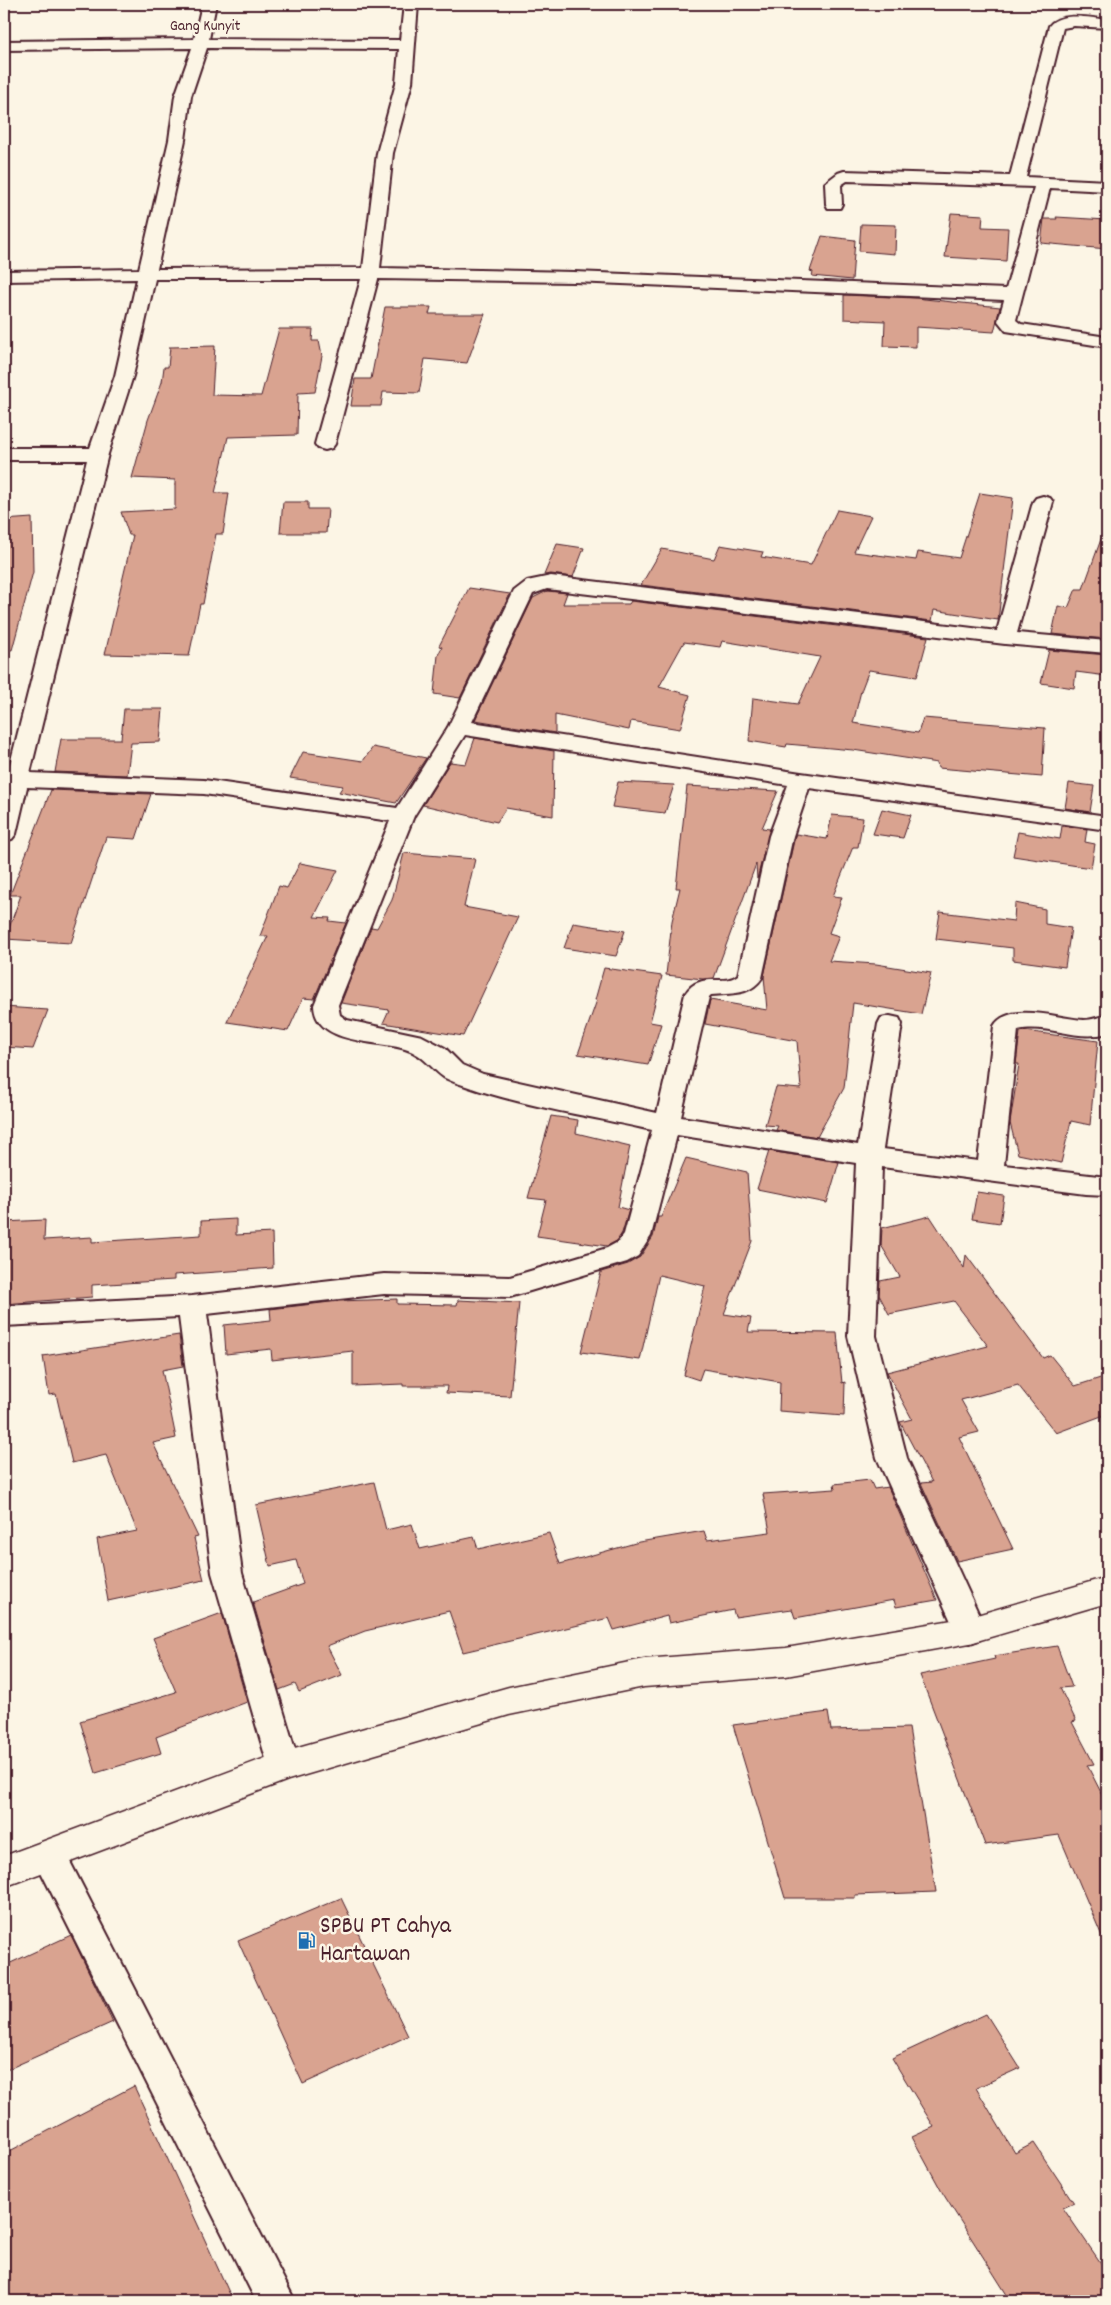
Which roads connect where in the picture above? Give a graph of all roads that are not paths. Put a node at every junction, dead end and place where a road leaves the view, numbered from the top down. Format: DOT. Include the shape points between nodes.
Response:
graph roads {
  1 [pos="209,4"];
  2 [pos="411,4"];
  3 [pos="1107,24"];
  4 [pos="199,43"];
  5 [pos="4,45"];
  6 [pos="406,45"];
  7 [pos="1017,181"];
  8 [pos="1043,183"];
  9 [pos="1107,186"];
  10 [pos="834,204"];
  11 [pos="372,274"];
  12 [pos="147,275"];
  13 [pos="4,276"];
  14 [pos="1012,295"];
  15 [pos="1107,342"];
  16 [pos="325,444"];
  17 [pos="4,454"];
  18 [pos="98,454"];
  19 [pos="1043,502"];
  20 [pos="1005,638"];
  21 [pos="1107,647"];
  22 [pos="459,727"];
  23 [pos="11,778"];
  24 [pos="801,780"];
  25 [pos="403,816"];
  26 [pos="1107,823"];
  27 [pos="4,834"];
  28 [pos="1107,1023"];
  29 [pos="890,1024"];
  30 [pos="667,1124"];
  31 [pos="869,1156"];
  32 [pos="990,1172"];
  33 [pos="1107,1186"];
  34 [pos="192,1306"];
  35 [pos="4,1316"];
  36 [pos="1107,1590"];
  37 [pos="970,1630"];
  38 [pos="284,1766"];
  39 [pos="50,1856"];
  40 [pos="4,1872"];
  41 [pos="276,2301"];
  1 -- 4 [label="street"];
  2 -- 6 [label="street"];
  3 -- 7 [label="street" via="1076,22 1056,26"];
  4 -- 5 [label="street, Gang Kunyit"];
  4 -- 6 [label="street, Gang Kunyit"];
  4 -- 12 [label="street" via="183,96 177,140"];
  6 -- 11 [label="street" via="404,83 385,153"];
  7 -- 8 [label="street"];
  7 -- 10 [label="street" via="844,176 833,183"];
  8 -- 9 [label="street"];
  8 -- 14 [label="street"];
  11 -- 12 [label="street"];
  11 -- 14 [label="street" via="594,278"];
  11 -- 16 [label="street"];
  12 -- 13 [label="street"];
  12 -- 18 [label="street" via="124,376"];
  14 -- 15 [label="street" via="1007,321 1012,327"];
  17 -- 18 [label="street"];
  18 -- 23 [label="street"];
  19 -- 20 [label="street"];
  20 -- 21 [label="street"];
  20 -- 22 [label="street" via="540,583 524,591"];
  22 -- 24 [label="street"];
  22 -- 25 [label="street"];
  23 -- 25 [label="street" via="204,787"];
  23 -- 27 [label="street"];
  24 -- 26 [label="street"];
  24 -- 30 [label="street" via="782,836 750,978 736,987 705,988 697,994"];
  25 -- 30 [label="street" via="326,1005 330,1023 340,1028 413,1042 436,1054 453,1071 474,1080"];
  28 -- 32 [label="street" via="1095,1028 1018,1021 1006,1026"];
  29 -- 31 [label="street"];
  30 -- 31 [label="street"];
  30 -- 34 [label="street" via="637,1236 628,1249 617,1255 510,1287 384,1284"];
  31 -- 32 [label="street"];
  31 -- 37 [label="street" via="862,1336 892,1458"];
  32 -- 33 [label="street"];
  34 -- 35 [label="street"];
  34 -- 38 [label="street" via="227,1573"];
  36 -- 37 [label="street"];
  37 -- 38 [label="street" via="786,1662 644,1673 509,1701"];
  38 -- 39 [label="street"];
  39 -- 40 [label="street"];
  39 -- 41 [label="street"];
}
